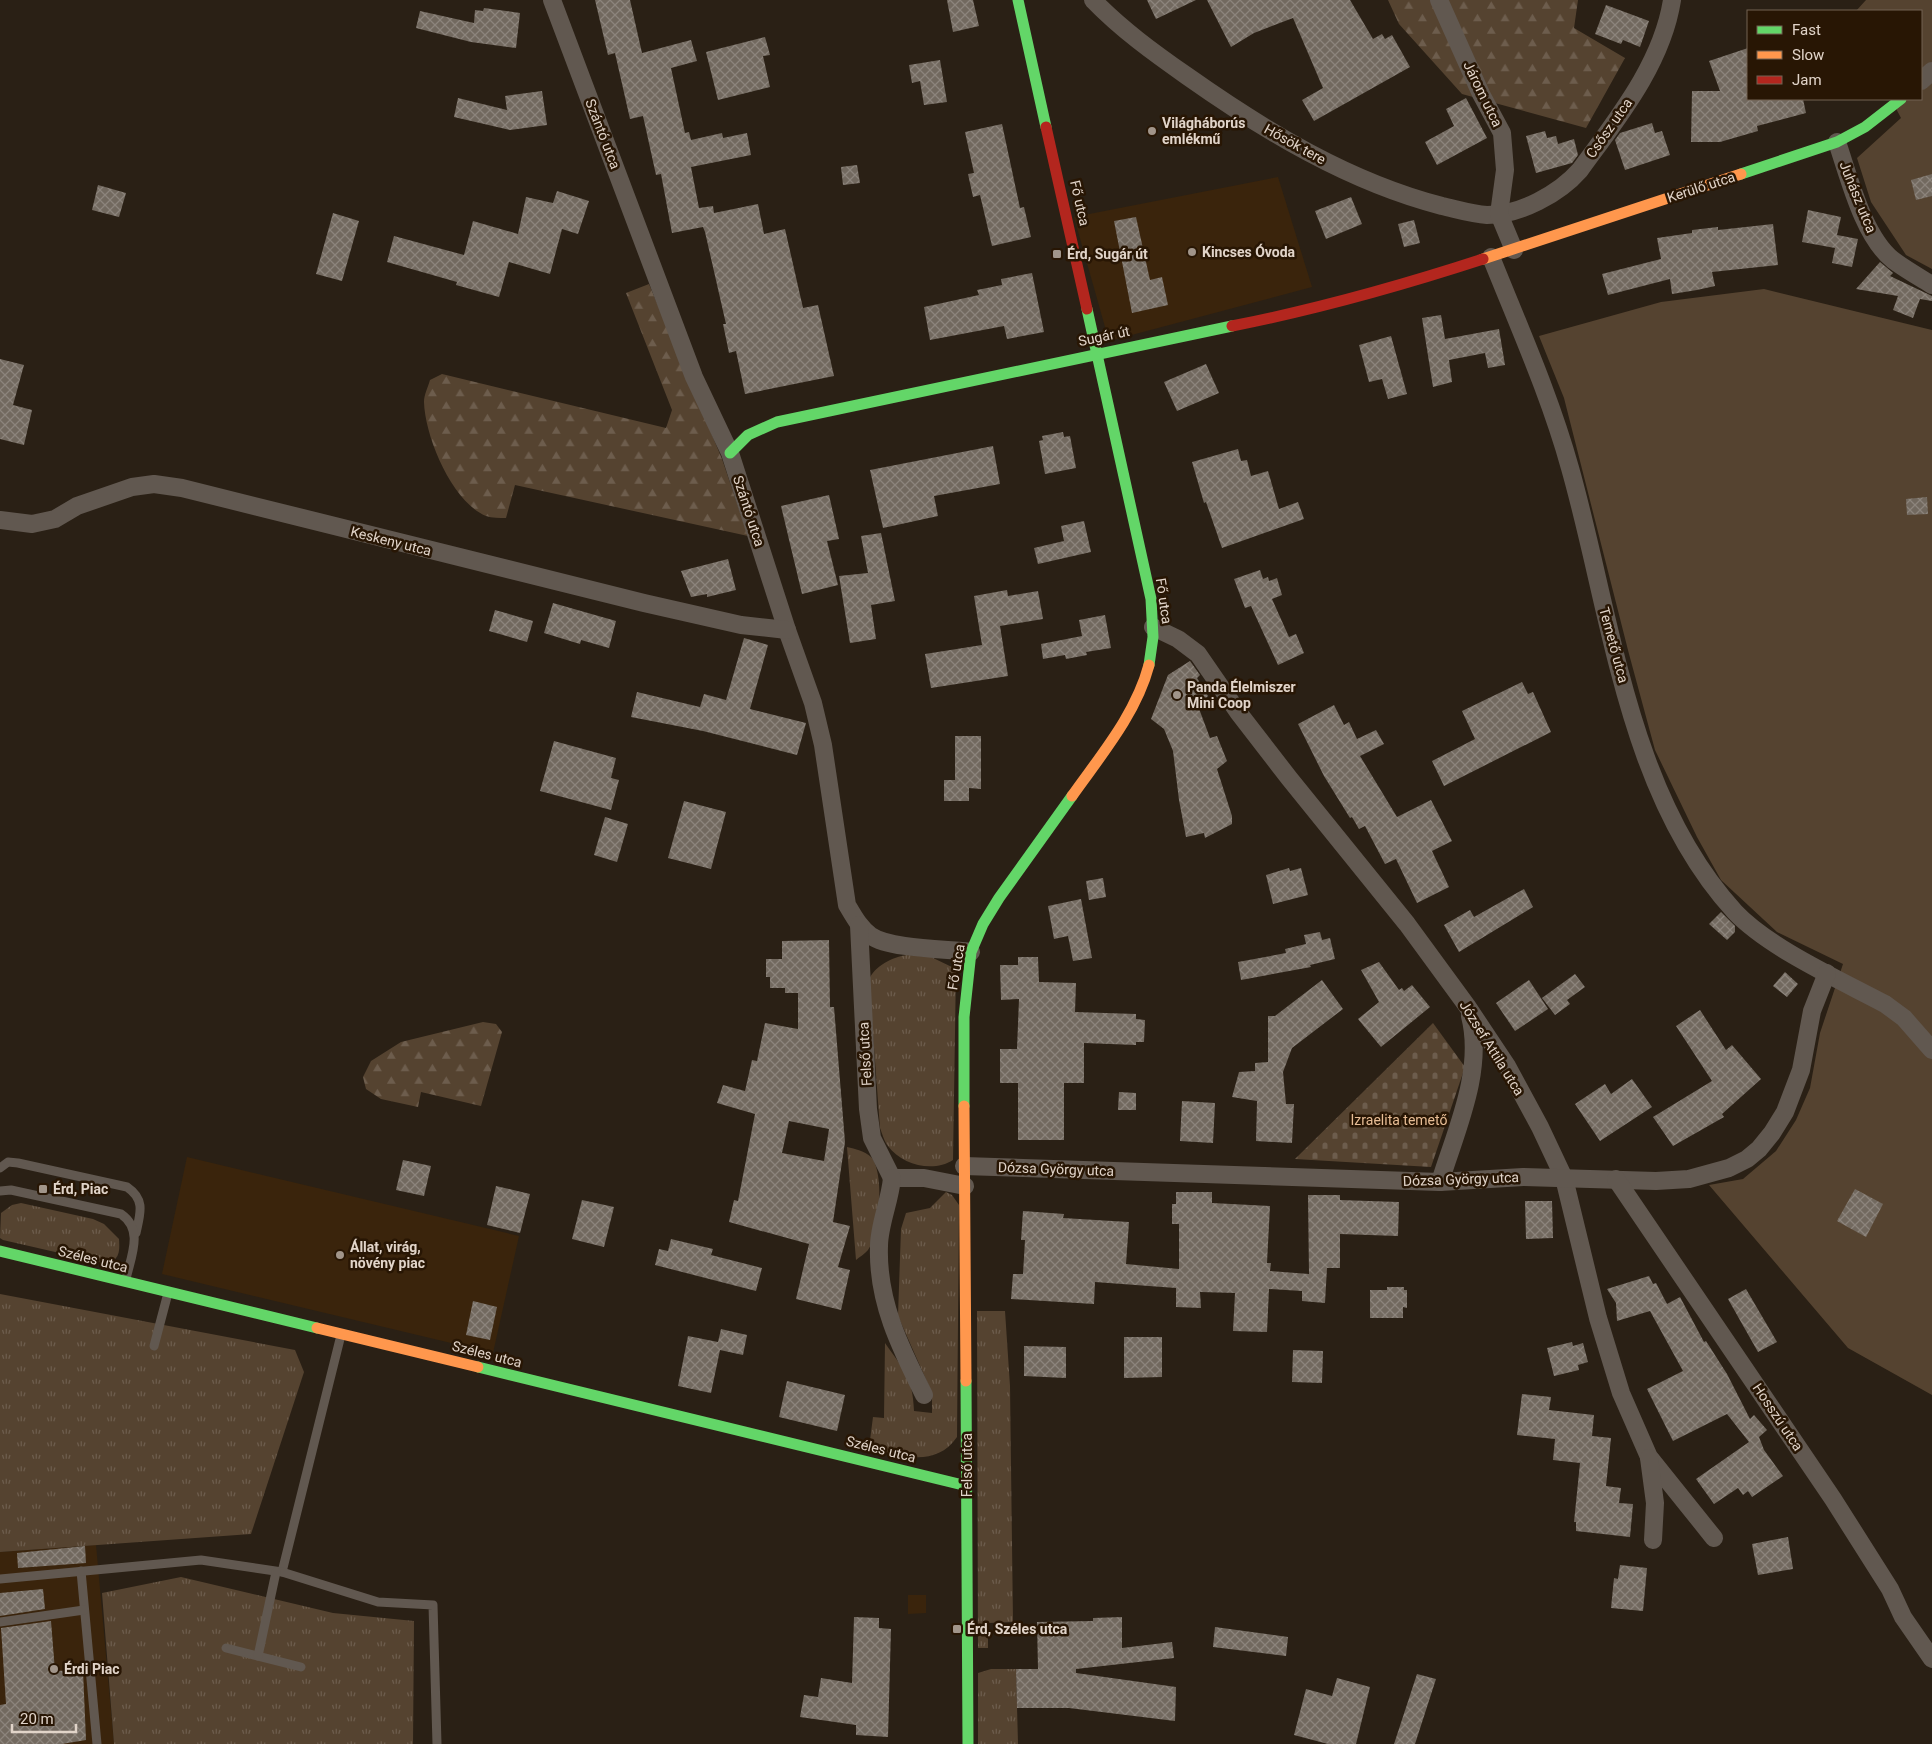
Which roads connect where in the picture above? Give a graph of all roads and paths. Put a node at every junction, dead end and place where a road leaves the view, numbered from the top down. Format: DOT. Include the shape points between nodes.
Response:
graph roads {
  1 [pos="552,0"];
  2 [pos="1018,0"];
  3 [pos="1093,0"];
  4 [pos="1439,0"];
  5 [pos="1672,0"];
  6 [pos="1932,71"];
  7 [pos="1922,80"];
  8 [pos="1900,100"];
  9 [pos="1837,142"];
  10 [pos="1499,214"];
  11 [pos="1514,250"];
  12 [pos="1491,257"];
  13 [pos="1932,285"];
  14 [pos="1098,353"];
  15 [pos="730,453"];
  16 [pos="0,520"];
  17 [pos="1154,627"];
  18 [pos="787,630"];
  19 [pos="859,925"];
  20 [pos="971,952"];
  21 [pos="1827,973"];
  22 [pos="1467,1006"];
  23 [pos="1932,1050"];
  24 [pos="964,1166"];
  25 [pos="0,1168"];
  26 [pos="892,1178"];
  27 [pos="1564,1178"];
  28 [pos="1616,1179"];
  29 [pos="1440,1182"];
  30 [pos="964,1186"];
  31 [pos="0,1191"];
  32 [pos="135,1236"];
  33 [pos="0,1251"];
  34 [pos="125,1282"];
  35 [pos="168,1292"];
  36 [pos="342,1334"];
  37 [pos="154,1346"];
  38 [pos="924,1395"];
  39 [pos="1649,1457"];
  40 [pos="967,1486"];
  41 [pos="1714,1538"];
  42 [pos="1653,1540"];
  43 [pos="81,1572"];
  44 [pos="279,1572"];
  45 [pos="0,1579"];
  46 [pos="84,1610"];
  47 [pos="0,1622"];
  48 [pos="226,1648"];
  49 [pos="258,1656"];
  50 [pos="1932,1660"];
  51 [pos="302,1667"];
  52 [pos="97,1744"];
  53 [pos="437,1744"];
  54 [pos="968,1744"];
  1 -- 15 [label="street, Szántó utca" via="694,377"];
  2 -- 14 [label="street, Fő utca"];
  3 -- 10 [label="street, Hősök tere" via="1144,46 1233,109 1318,158 1369,182 1418,199 1486,215"];
  4 -- 10 [label="street, Járom utca" via="1481,94 1497,120 1505,147"];
  5 -- 10 [label="street, Csősz utca" via="1658,49 1641,82 1580,170 1552,193"];
  6 -- 7 [label="street"];
  8 -- 9 [label="street, Kerülő utca" via="1865,127"];
  9 -- 11 [label="street, Kerülő utca"];
  9 -- 13 [label="street, Juhász utca" via="1861,210 1876,240 1891,259"];
  10 -- 11 [label="street"];
  11 -- 12 [label="street, Kerülő utca"];
  12 -- 14 [label="street, Sugár út" via="1306,311"];
  12 -- 21 [label="street, Temető utca" via="1552,406 1634,721 1683,840 1710,880 1756,931"];
  14 -- 15 [label="street, Sugár út" via="777,422 748,435"];
  14 -- 17 [label="street, Fő utca" via="1151,599"];
  15 -- 18 [label="street, Szántó utca"];
  16 -- 18 [label="street, Keskeny utca" via="32,524 55,519 77,506 132,486 154,484 182,488 644,603 741,625"];
  17 -- 20 [label="street, Fő utca" via="1151,667 1138,699 998,898"];
  17 -- 22 [label="street, József Attila utca" via="1178,638 1198,654 1238,712 1407,924"];
  18 -- 19 [label="street, Szántó utca" via="813,703 826,762 847,905"];
  19 -- 20 [label="street, Szántó utca" via="873,937 888,943"];
  19 -- 26 [label="street, Felső utca" via="868,1109 872,1138"];
  20 -- 24 [label="street, Fő utca" via="964,1017"];
  21 -- 23 [label="street, Temető utca" via="1885,1004 1904,1018"];
  21 -- 28 [label="street, Dózsa György utca" via="1812,1011 1794,1090 1785,1112 1759,1149 1729,1168 1690,1179"];
  22 -- 27 [label="street, József Attila utca" via="1507,1066"];
  22 -- 29 [label="street" via="1473,1030 1472,1068"];
  24 -- 29 [label="street, Dózsa György utca"];
  24 -- 30 [label="street, Felső utca"];
  25 -- 32 [label="lane" via="8,1162 18,1163 127,1187 140,1200 142,1209"];
  26 -- 30 [label="street" via="924,1178"];
  26 -- 38 [label="street" via="879,1244 880,1279 888,1318"];
  27 -- 28 [label="street, Dózsa György utca"];
  27 -- 29 [label="street, Dózsa György utca"];
  27 -- 39 [label="street, József Attila utca" via="1598,1318 1621,1393"];
  28 -- 50 [label="street, Hosszú utca" via="1833,1499"];
  30 -- 40 [label="street, Felső utca"];
  31 -- 32 [label="lane" via="11,1190 121,1214 133,1227"];
  32 -- 34 [label="lane"];
  33 -- 34 [label="street, Széles utca"];
  34 -- 35 [label="street, Széles utca"];
  35 -- 36 [label="street, Széles utca"];
  35 -- 37 [label="lane"];
  36 -- 40 [label="street, Széles utca"];
  36 -- 44 [label="lane"];
  39 -- 41 [label="street, József Attila utca"];
  39 -- 42 [label="street" via="1655,1503"];
  40 -- 54 [label="street, Felső utca"];
  43 -- 44 [label="lane" via="201,1560"];
  43 -- 45 [label="lane"];
  43 -- 46 [label="lane"];
  44 -- 49 [label="lane"];
  44 -- 53 [label="lane" via="378,1602 433,1605"];
  46 -- 47 [label="lane"];
  46 -- 52 [label="lane"];
  48 -- 49 [label="lane"];
  49 -- 51 [label="lane"];
}
